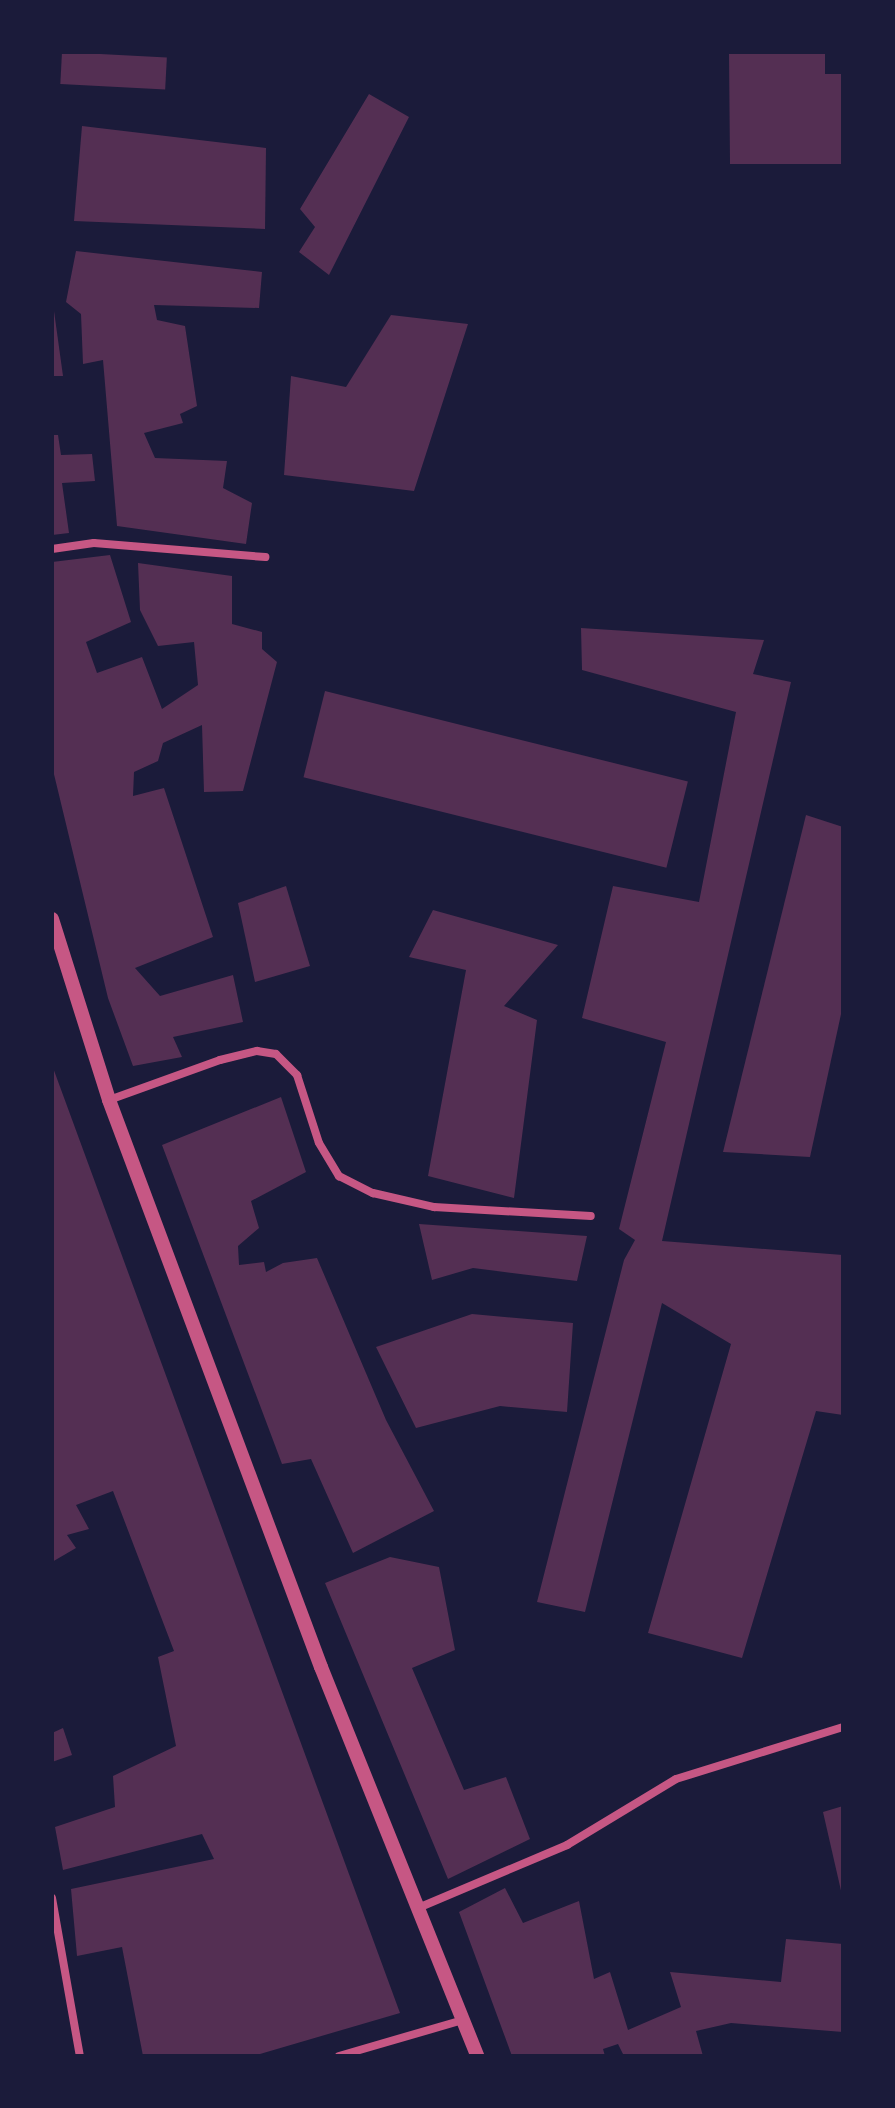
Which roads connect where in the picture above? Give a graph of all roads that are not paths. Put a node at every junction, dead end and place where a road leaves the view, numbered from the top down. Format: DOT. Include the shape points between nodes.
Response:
graph roads {
  1 [pos="52,549"];
  2 [pos="265,557"];
  3 [pos="52,919"];
  4 [pos="109,1100"];
  5 [pos="591,1216"];
  6 [pos="843,1727"];
  7 [pos="52,1898"];
  8 [pos="418,1908"];
  9 [pos="464,2020"];
  10 [pos="80,2056"];
  11 [pos="339,2056"];
  12 [pos="477,2056"];
  1 -- 2 [label="street" via="94,543"];
  3 -- 4 [label="street"];
  4 -- 5 [label="street" via="220,1060 257,1051 276,1054 297,1075 319,1143 339,1176 373,1193 434,1207"];
  4 -- 8 [label="street" via="321,1667"];
  6 -- 8 [label="street" via="676,1779 567,1845"];
  7 -- 10 [label="street"];
  8 -- 9 [label="street"];
  9 -- 11 [label="street"];
  9 -- 12 [label="street"];
}
